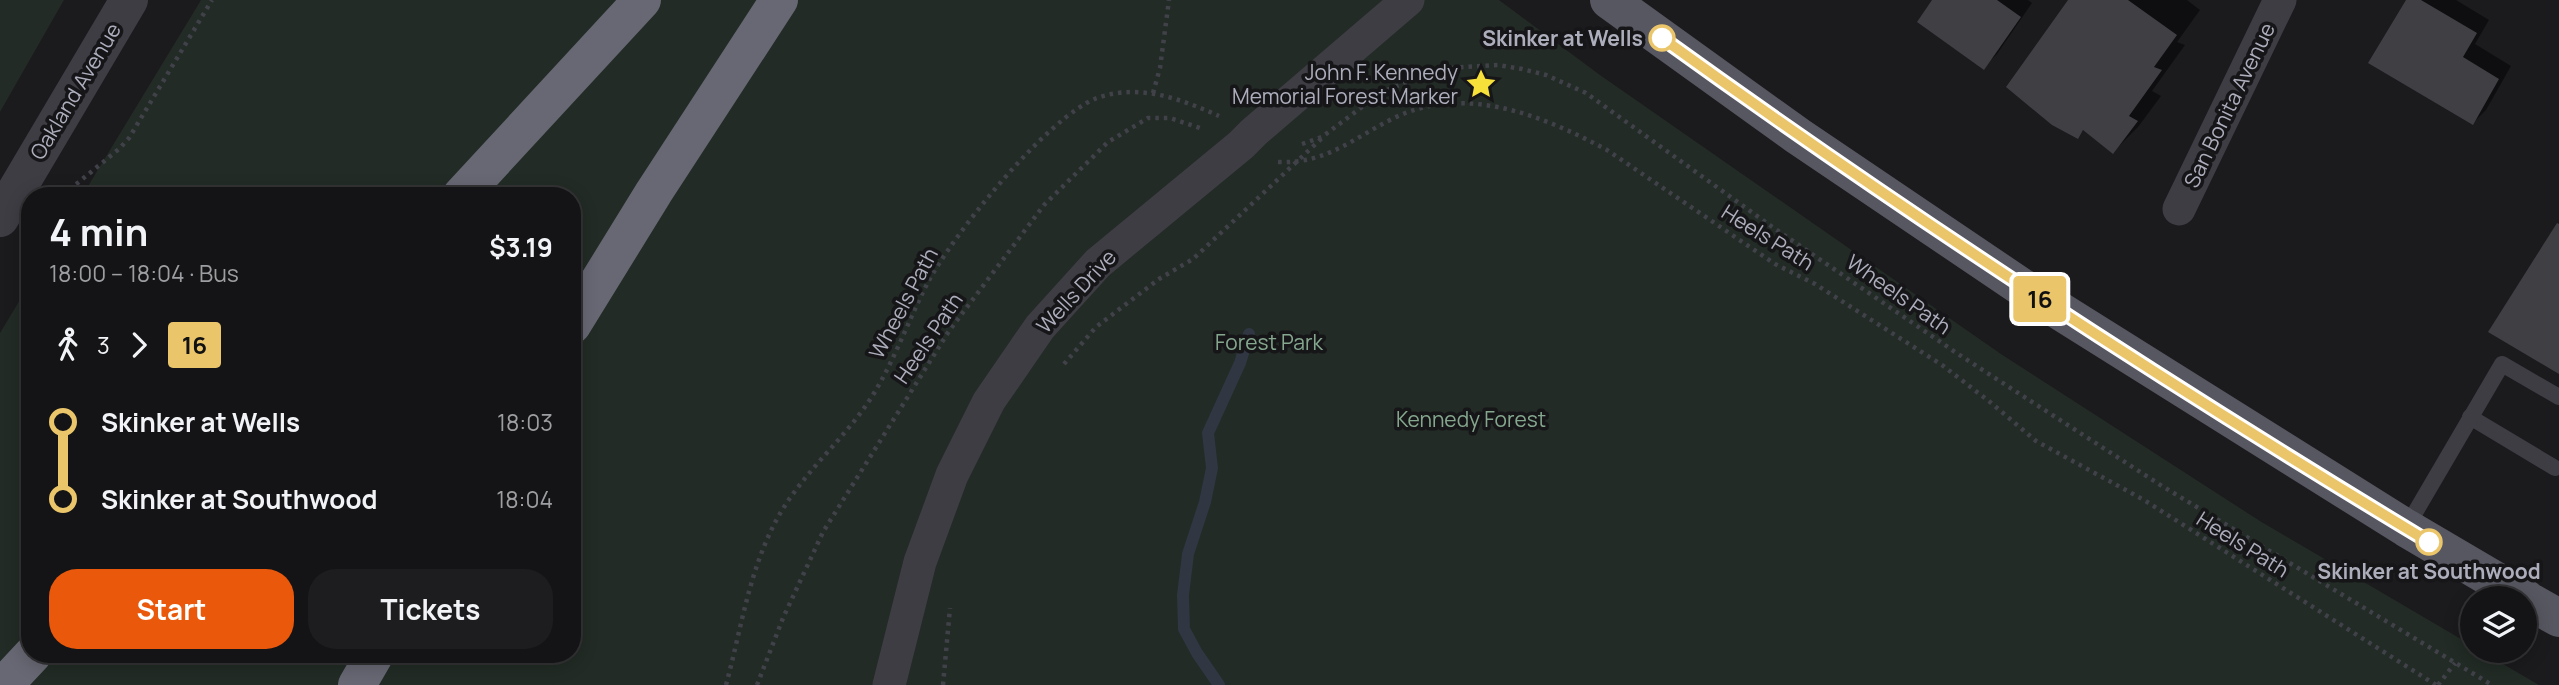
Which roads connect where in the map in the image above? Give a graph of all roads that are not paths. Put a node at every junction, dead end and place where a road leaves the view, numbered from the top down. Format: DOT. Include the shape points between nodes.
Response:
graph roads {
  1 [pos="129,0"];
  2 [pos="642,0"];
  3 [pos="779,0"];
  4 [pos="1408,0"];
  5 [pos="1609,0"];
  6 [pos="2280,0"];
  7 [pos="469,187"];
  8 [pos="2179,209"];
  9 [pos="0,218"];
  10 [pos="581,310"];
  11 [pos="2559,397"];
  12 [pos="2470,417"];
  13 [pos="2555,468"];
  14 [pos="2406,528"];
  15 [pos="2503,586"];
  16 [pos="2537,606"];
  17 [pos="2559,618"];
  18 [pos="25,663"];
  19 [pos="370,663"];
  20 [pos="4,685"];
  21 [pos="357,685"];
  22 [pos="889,685"];
  1 -- 9 [label="street, Oakland Avenue"];
  2 -- 7 [label="highway"];
  3 -- 10 [label="highway"];
  4 -- 22 [label="street, Wells Drive" via="1098,263 1040,327 989,401 952,474 920,562"];
  5 -- 14 [label="main road" via="1952,241"];
  6 -- 8 [label="street, San Bonita Avenue"];
  11 -- 12 [label="lane" via="2502,365"];
  12 -- 13 [label="lane"];
  12 -- 14 [label="lane"];
  14 -- 15 [label="main road"];
  16 -- 17 [label="main road"];
  18 -- 20 [label="highway"];
  19 -- 21 [label="highway"];
}
